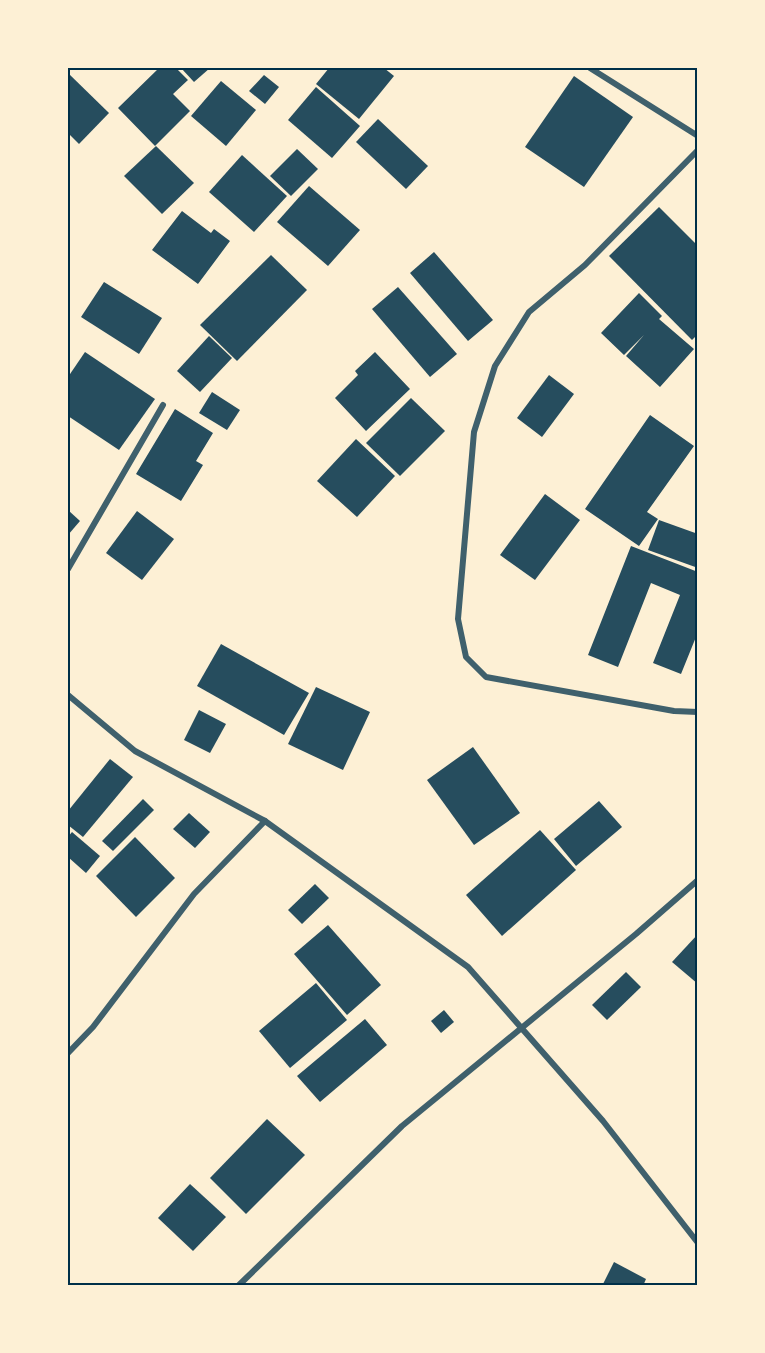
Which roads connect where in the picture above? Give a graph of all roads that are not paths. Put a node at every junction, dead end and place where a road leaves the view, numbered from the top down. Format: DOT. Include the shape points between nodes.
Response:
graph roads {
  1 [pos="590,68"];
  2 [pos="698,136"];
  3 [pos="698,150"];
  4 [pos="163,405"];
  5 [pos="68,569"];
  6 [pos="68,695"];
  7 [pos="698,712"];
  8 [pos="265,821"];
  9 [pos="698,880"];
  10 [pos="520,1027"];
  11 [pos="68,1053"];
  12 [pos="698,1243"];
  13 [pos="238,1286"];
  1 -- 2 [label="street"];
  3 -- 7 [label="street" via="585,265 529,312 495,366 474,432 458,620 466,657 486,677"];
  4 -- 5 [label="street"];
  6 -- 8 [label="street" via="135,751"];
  8 -- 10 [label="street" via="468,967"];
  8 -- 11 [label="street" via="194,894 93,1027"];
  9 -- 10 [label="street"];
  10 -- 12 [label="street" via="603,1121"];
  10 -- 13 [label="street" via="402,1125"];
}
